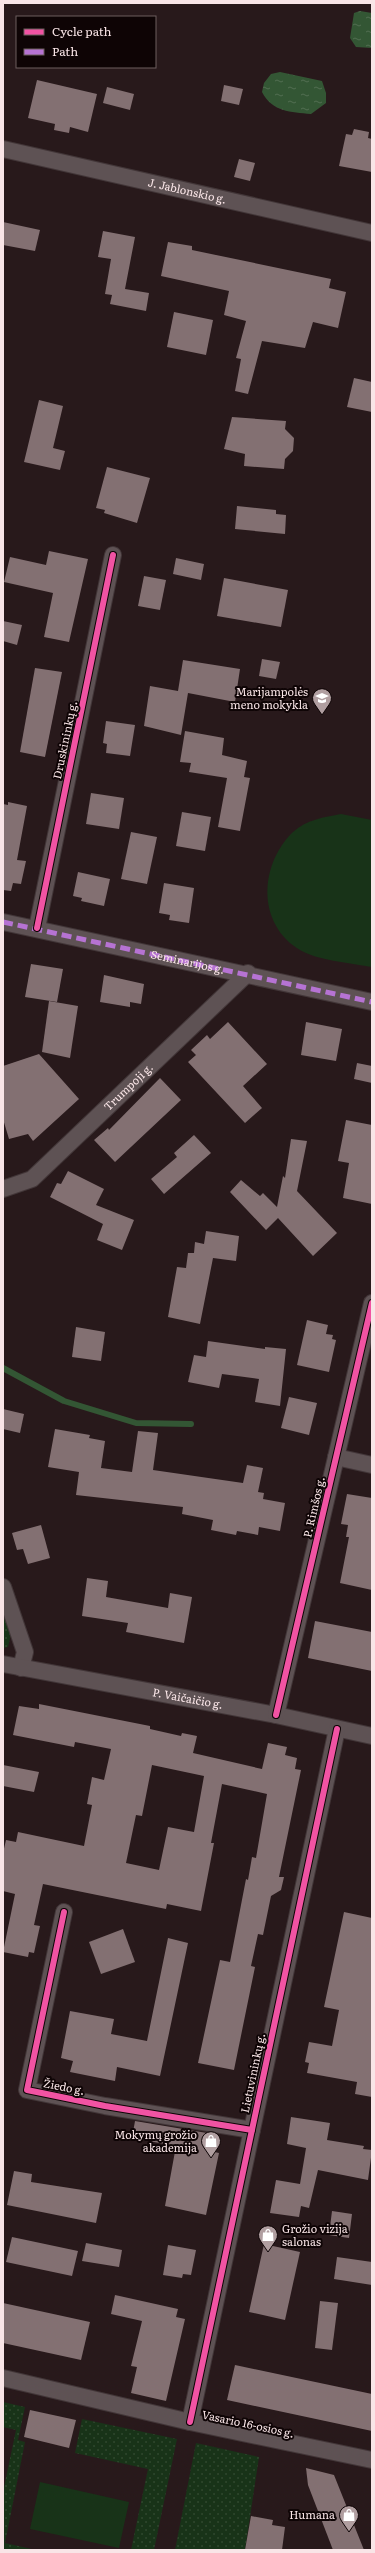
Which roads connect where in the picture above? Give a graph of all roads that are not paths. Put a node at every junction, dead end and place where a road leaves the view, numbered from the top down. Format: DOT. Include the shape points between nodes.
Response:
graph roads {
  1 [pos="3,149"];
  2 [pos="372,233"];
  3 [pos="114,555"];
  4 [pos="3,922"];
  5 [pos="37,928"];
  6 [pos="248,973"];
  7 [pos="372,1002"];
  8 [pos="3,1189"];
  9 [pos="372,1302"];
  10 [pos="336,1457"];
  11 [pos="372,1465"];
  12 [pos="3,1587"];
  13 [pos="3,1664"];
  14 [pos="21,1668"];
  15 [pos="276,1715"];
  16 [pos="337,1729"];
  17 [pos="372,1736"];
  18 [pos="64,1912"];
  19 [pos="252,2130"];
  20 [pos="3,2378"];
  21 [pos="190,2422"];
  22 [pos="372,2460"];
  1 -- 2 [label="street, J. Jablonskio g."];
  3 -- 5 [label="street, Druskininkų g."];
  4 -- 5 [label="street, Seminarijos g."];
  5 -- 6 [label="street, Seminarijos g."];
  6 -- 7 [label="street, Seminarijos g."];
  6 -- 8 [label="street, Trumpoji g." via="32,1179"];
  9 -- 10 [label="street, P. Rimšos g."];
  10 -- 11 [label="street"];
  10 -- 15 [label="street, P. Rimšos g."];
  12 -- 14 [label="street" via="24,1652"];
  13 -- 14 [label="street, P. Vaičaičio g."];
  14 -- 15 [label="street, P. Vaičaičio g."];
  15 -- 16 [label="street, P. Vaičaičio g."];
  16 -- 17 [label="street, P. Vaičaičio g."];
  16 -- 19 [label="street, Lietuvininkų g."];
  18 -- 19 [label="street, Žiedo g." via="27,2090 105,2106"];
  19 -- 21 [label="street, Lietuvininkų g."];
  20 -- 21 [label="street, Vasario 16-osios g."];
  21 -- 22 [label="street, Vasario 16-osios g."];
}
